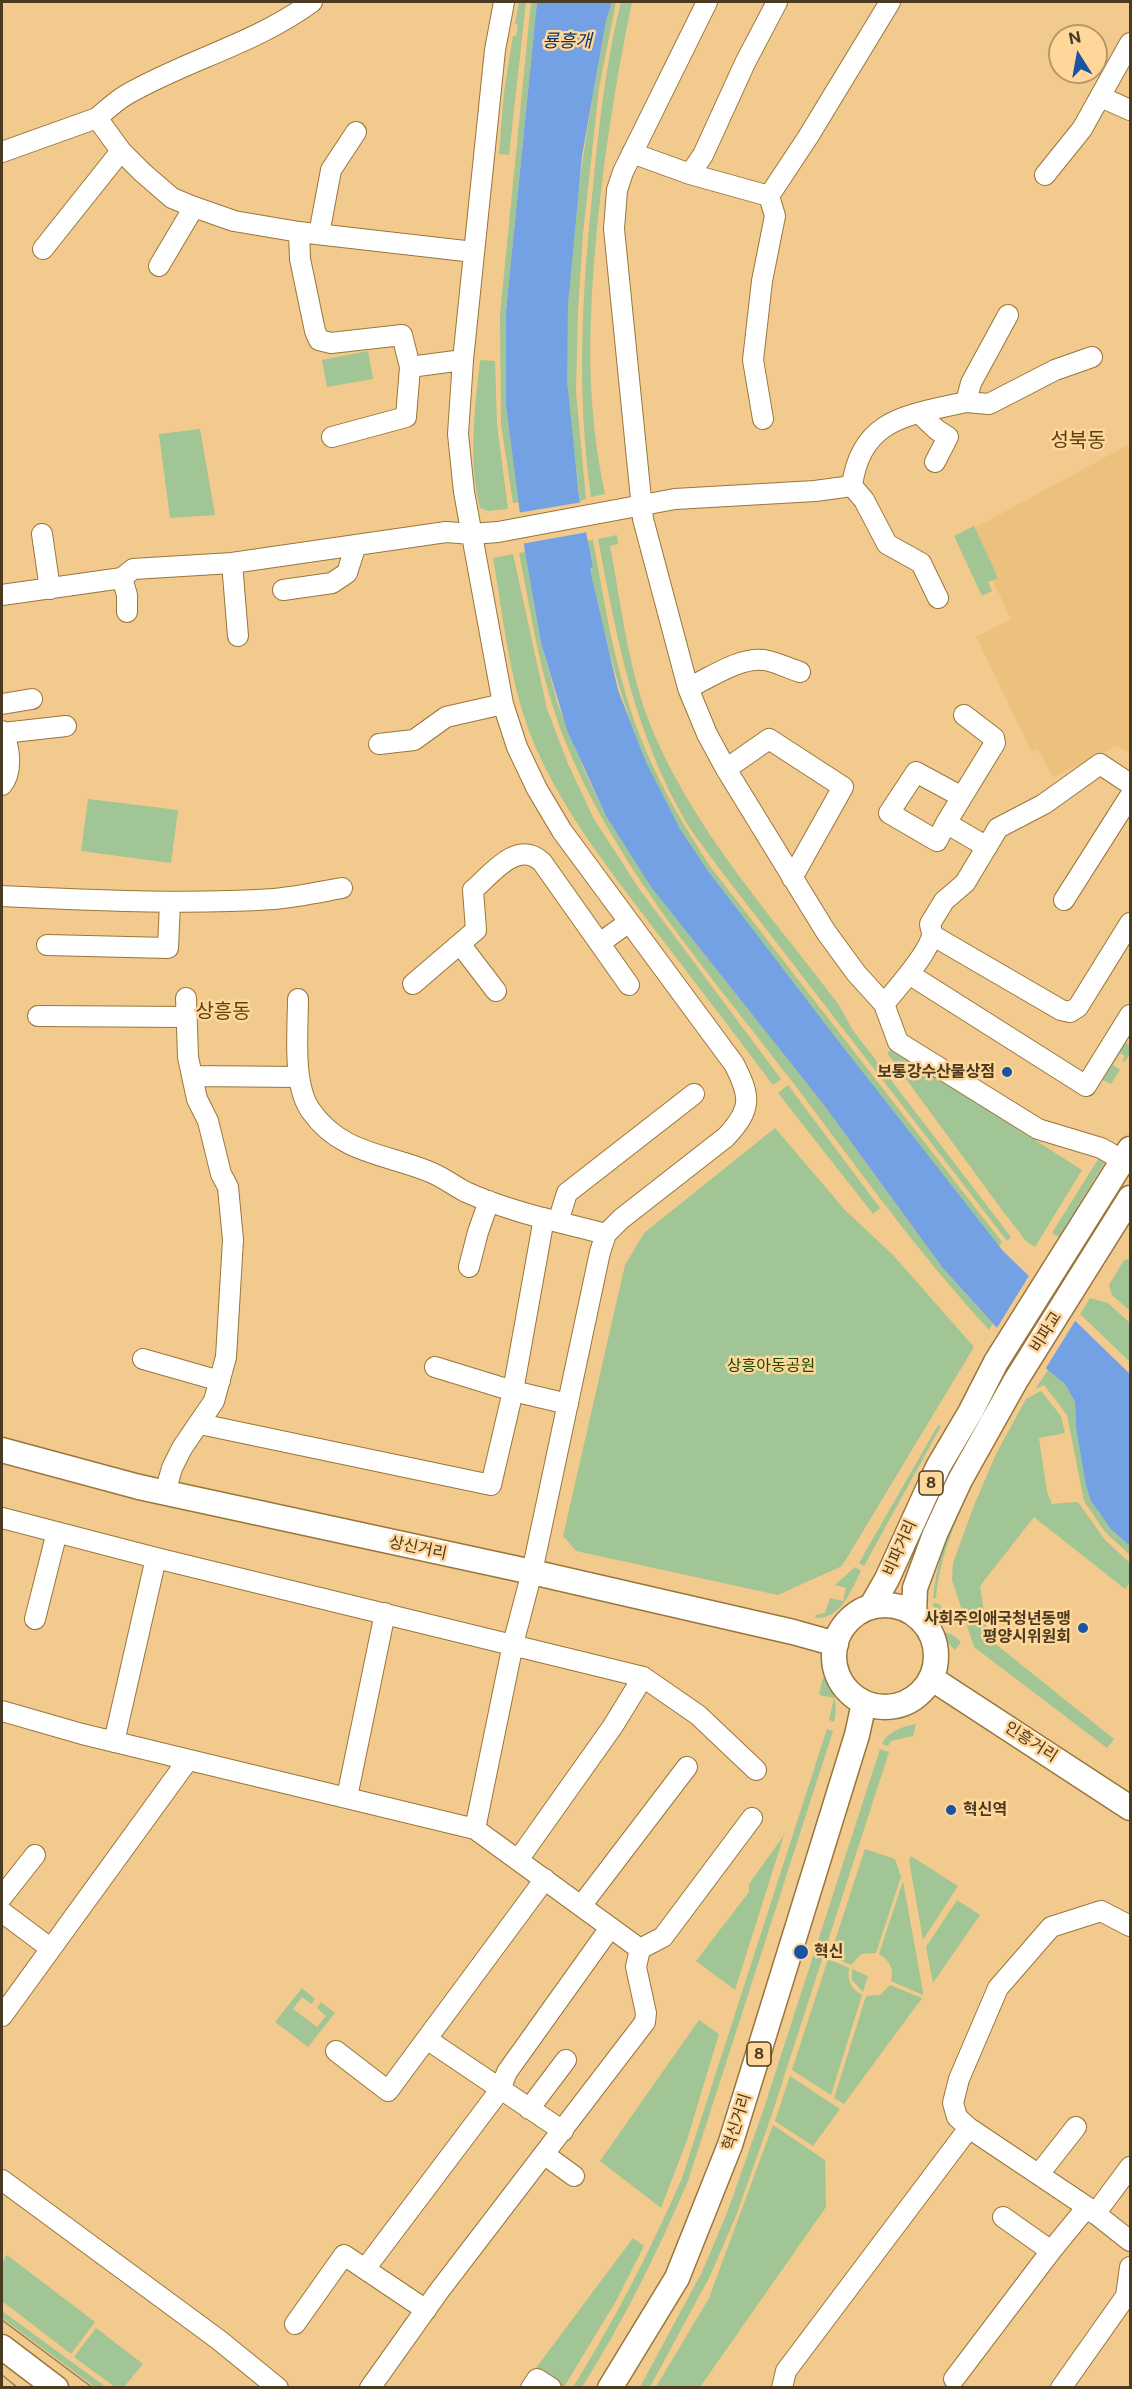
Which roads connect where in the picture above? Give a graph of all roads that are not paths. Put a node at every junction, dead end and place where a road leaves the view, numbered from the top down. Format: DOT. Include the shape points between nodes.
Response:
graph roads {
  1 [pos="312,2"];
  2 [pos="504,2"];
  3 [pos="707,2"];
  4 [pos="777,2"];
  5 [pos="890,2"];
  6 [pos="1131,43"];
  7 [pos="1101,97"];
  8 [pos="1131,110"];
  9 [pos="97,117"];
  10 [pos="356,132"];
  11 [pos="121,151"];
  12 [pos="2,152"];
  13 [pos="632,153"];
  14 [pos="690,174"];
  15 [pos="1045,175"];
  16 [pos="769,196"];
  17 [pos="194,207"];
  18 [pos="299,232"];
  19 [pos="319,234"];
  20 [pos="43,249"];
  21 [pos="474,252"];
  22 [pos="159,266"];
  23 [pos="1008,315"];
  24 [pos="1092,357"];
  25 [pos="463,360"];
  26 [pos="410,367"];
  27 [pos="966,402"];
  28 [pos="919,413"];
  29 [pos="763,418"];
  30 [pos="332,438"];
  31 [pos="935,462"];
  32 [pos="852,486"];
  33 [pos="641,507"];
  34 [pos="42,534"];
  35 [pos="472,534"];
  36 [pos="356,545"];
  37 [pos="232,563"];
  38 [pos="122,578"];
  39 [pos="50,589"];
  40 [pos="283,590"];
  41 [pos="2,595"];
  42 [pos="938,598"];
  43 [pos="127,612"];
  44 [pos="238,636"];
  45 [pos="800,672"];
  46 [pos="688,688"];
  47 [pos="32,699"];
  48 [pos="2,704"];
  49 [pos="503,704"];
  50 [pos="964,715"];
  51 [pos="66,726"];
  52 [pos="2,732"];
  53 [pos="379,744"];
  54 [pos="726,769"];
  55 [pos="1131,784"];
  56 [pos="2,785"];
  57 [pos="1131,796"];
  58 [pos="962,797"];
  59 [pos="946,822"];
  60 [pos="987,847"];
  61 [pos="792,878"];
  62 [pos="342,888"];
  63 [pos="2,896"];
  64 [pos="1064,900"];
  65 [pos="170,902"];
  66 [pos="628,922"];
  67 [pos="1131,923"];
  68 [pos="932,935"];
  69 [pos="600,943"];
  70 [pos="460,944"];
  71 [pos="47,945"];
  72 [pos="909,974"];
  73 [pos="413,984"];
  74 [pos="630,985"];
  75 [pos="496,991"];
  76 [pos="186,998"];
  77 [pos="298,999"];
  78 [pos="884,1004"];
  79 [pos="1131,1015"];
  80 [pos="38,1016"];
  81 [pos="186,1017"];
  82 [pos="192,1076"];
  83 [pos="298,1077"];
  84 [pos="694,1094"];
  85 [pos="1127,1155"];
  86 [pos="1131,1198"];
  87 [pos="489,1201"];
  88 [pos="551,1220"];
  89 [pos="606,1234"];
  90 [pos="469,1267"];
  91 [pos="143,1359"];
  92 [pos="996,1362"];
  93 [pos="435,1367"];
  94 [pos="1016,1380"];
  95 [pos="220,1381"];
  96 [pos="513,1391"];
  97 [pos="568,1404"];
  98 [pos="200,1424"];
  99 [pos="2,1450"];
  100 [pos="165,1492"];
  101 [pos="2,1518"];
  102 [pos="57,1532"];
  103 [pos="156,1558"];
  104 [pos="532,1572"];
  105 [pos="871,1607"];
  106 [pos="385,1614"];
  107 [pos="914,1614"];
  108 [pos="35,1618"];
  109 [pos="513,1644"];
  110 [pos="836,1644"];
  111 [pos="643,1677"];
  112 [pos="932,1678"];
  113 [pos="864,1703"];
  114 [pos="2,1711"];
  115 [pos="114,1742"];
  116 [pos="188,1760"];
  117 [pos="687,1767"];
  118 [pos="756,1770"];
  119 [pos="347,1797"];
  120 [pos="1131,1808"];
  121 [pos="752,1818"];
  122 [pos="476,1829"];
  123 [pos="35,1855"];
  124 [pos="518,1860"];
  125 [pos="545,1880"];
  126 [pos="2,1897"];
  127 [pos="580,1906"];
  128 [pos="2,1912"];
  129 [pos="1131,1926"];
  130 [pos="610,1928"];
  131 [pos="50,1948"];
  132 [pos="640,1949"];
  133 [pos="2,2016"];
  134 [pos="428,2040"];
  135 [pos="336,2051"];
  136 [pos="566,2060"];
  137 [pos="500,2090"];
  138 [pos="530,2109"];
  139 [pos="1076,2127"];
  140 [pos="969,2128"];
  141 [pos="563,2132"];
  142 [pos="545,2155"];
  143 [pos="1131,2167"];
  144 [pos="1039,2174"];
  145 [pos="574,2176"];
  146 [pos="2,2180"];
  147 [pos="1091,2210"];
  148 [pos="1003,2217"];
  149 [pos="1131,2241"];
  150 [pos="1051,2251"];
  151 [pos="1131,2267"];
  152 [pos="365,2269"];
  153 [pos="426,2310"];
  154 [pos="295,2324"];
  155 [pos="2,2347"];
  156 [pos="954,2379"];
  157 [pos="56,2388"];
  158 [pos="278,2388"];
  159 [pos="369,2388"];
  160 [pos="531,2388"];
  161 [pos="551,2388"];
  162 [pos="610,2388"];
  163 [pos="782,2388"];
  164 [pos="1061,2388"];
  1 -- 9 [label="street" via="263,32 132,92"];
  2 -- 21 [label="street" via="495,50"];
  3 -- 13 [label="street"];
  4 -- 14 [label="street" via="703,155"];
  5 -- 16 [label="street"];
  6 -- 7 [label="street"];
  7 -- 8 [label="street"];
  7 -- 15 [label="street" via="1082,129"];
  9 -- 11 [label="street"];
  9 -- 12 [label="street"];
  10 -- 19 [label="street" via="332,170"];
  11 -- 17 [label="street" via="172,198"];
  11 -- 20 [label="street"];
  13 -- 14 [label="street"];
  13 -- 33 [label="street" via="617,190 614,230"];
  14 -- 16 [label="street"];
  16 -- 29 [label="street" via="775,216 762,281 753,360"];
  17 -- 18 [label="street" via="234,221"];
  17 -- 22 [label="street"];
  18 -- 19 [label="street"];
  18 -- 26 [label="street" via="300,259 319,340 331,343 402,335"];
  19 -- 21 [label="street"];
  21 -- 25 [label="street"];
  23 -- 27 [label="street" via="971,383"];
  24 -- 27 [label="street" via="1055,370 989,404"];
  25 -- 26 [label="street"];
  25 -- 35 [label="street" via="458,434"];
  26 -- 30 [label="street" via="406,417"];
  27 -- 28 [label="street"];
  28 -- 31 [label="street" via="948,437"];
  28 -- 32 [label="street" via="885,425 870,438 854,467"];
  32 -- 33 [label="street" via="675,499"];
  32 -- 42 [label="street" via="864,500 887,544 921,563"];
  33 -- 35 [label="street"];
  33 -- 46 [label="street"];
  34 -- 39 [label="street"];
  35 -- 36 [label="street" via="446,532"];
  35 -- 49 [label="street"];
  36 -- 37 [label="street"];
  36 -- 40 [label="street" via="347,573 332,583"];
  37 -- 38 [label="street" via="133,569"];
  37 -- 44 [label="street"];
  38 -- 39 [label="street"];
  38 -- 43 [label="street"];
  39 -- 41 [label="street"];
  45 -- 46 [label="street" via="760,660 741,663"];
  46 -- 54 [label="street"];
  47 -- 48 [label="street"];
  49 -- 53 [label="street" via="447,717 414,740"];
  49 -- 66 [label="street" via="537,789 562,831"];
  50 -- 58 [label="street" via="994,738 995,743"];
  51 -- 52 [label="street"];
  52 -- 56 [label="street" via="9,746 8,775"];
  54 -- 61 [label="street"];
  54 -- 61 [label="street" via="770,739 843,787"];
  55 -- 60 [label="street" via="1100,764 1044,804 998,828"];
  57 -- 64 [label="street"];
  58 -- 59 [label="street"];
  58 -- 59 [label="street" via="916,772 889,813 937,841"];
  59 -- 60 [label="street"];
  60 -- 68 [label="street" via="965,883 944,901 930,924"];
  61 -- 78 [label="street" via="826,932"];
  62 -- 65 [label="street" via="277,898"];
  63 -- 65 [label="street"];
  65 -- 71 [label="street" via="168,948"];
  66 -- 69 [label="street"];
  66 -- 89 [label="street" via="735,1064 748,1102 740,1121 726,1137"];
  67 -- 68 [label="street" via="1078,1007 1070,1012"];
  68 -- 72 [label="street"];
  69 -- 70 [label="street" via="542,862 525,853 513,855 473,890 476,930"];
  69 -- 74 [label="street"];
  70 -- 73 [label="street"];
  70 -- 75 [label="street"];
  72 -- 78 [label="street"];
  72 -- 79 [label="street" via="1086,1086"];
  76 -- 81 [label="street"];
  77 -- 83 [label="street"];
  78 -- 85 [label="street" via="898,1042 1038,1129"];
  80 -- 81 [label="street"];
  81 -- 82 [label="street"];
  82 -- 83 [label="street"];
  82 -- 95 [label="street" via="231,1202 233,1240 226,1357"];
  83 -- 87 [label="street" via="310,1110 336,1137 379,1157 430,1172"];
  84 -- 88 [label="street" via="567,1193"];
  85 -- 92 [label="main road, 비파교 / 8"];
  86 -- 94 [label="main road, 비파교 / 8"];
  87 -- 88 [label="street"];
  87 -- 90 [label="street"];
  88 -- 89 [label="street"];
  88 -- 96 [label="street"];
  89 -- 97 [label="street"];
  91 -- 95 [label="street"];
  92 -- 105 [label="main road, 비파거리 / 8" via="938,1467"];
  93 -- 96 [label="street"];
  94 -- 107 [label="main road, 비파거리 / 8" via="960,1480 935,1534 915,1588"];
  95 -- 98 [label="street"];
  96 -- 97 [label="street"];
  96 -- 98 [label="street" via="491,1485"];
  97 -- 104 [label="street"];
  98 -- 100 [label="street" via="172,1468"];
  99 -- 100 [label="main road, 상신거리"];
  100 -- 104 [label="main road, 상신거리"];
  101 -- 102 [label="street"];
  102 -- 103 [label="street"];
  102 -- 108 [label="street"];
  103 -- 106 [label="street"];
  103 -- 115 [label="street"];
  104 -- 109 [label="street"];
  104 -- 110 [label="main road, 상신거리"];
  105 -- 107 [label="main road" via="889,1605"];
  105 -- 110 [label="main road" via="847,1622"];
  106 -- 109 [label="street"];
  106 -- 119 [label="street"];
  107 -- 112 [label="main road" via="931,1634 936,1651"];
  109 -- 111 [label="street"];
  109 -- 122 [label="street"];
  110 -- 113 [label="main road" via="834,1662 839,1678"];
  111 -- 118 [label="street" via="698,1715"];
  111 -- 124 [label="street"];
  112 -- 113 [label="main road" via="913,1699 897,1706"];
  112 -- 120 [label="main road, 인흥거리"];
  113 -- 162 [label="main road, 혁신거리 / 8" via="730,2145 676,2278"];
  114 -- 115 [label="street"];
  115 -- 116 [label="street"];
  116 -- 119 [label="street"];
  116 -- 131 [label="street"];
  117 -- 127 [label="street"];
  119 -- 122 [label="street"];
  121 -- 132 [label="street" via="663,1937"];
  122 -- 124 [label="street"];
  123 -- 126 [label="street"];
  124 -- 125 [label="street"];
  125 -- 127 [label="street"];
  125 -- 134 [label="street"];
  127 -- 130 [label="street"];
  128 -- 131 [label="street"];
  129 -- 140 [label="street" via="1101,1911 1051,1927 998,1988 959,2079 953,2103 957,2117"];
  130 -- 132 [label="street"];
  130 -- 137 [label="street" via="507,2072"];
  131 -- 133 [label="street"];
  132 -- 141 [label="street" via="636,1967 645,2022"];
  134 -- 135 [label="street" via="388,2091"];
  134 -- 137 [label="street"];
  136 -- 138 [label="street"];
  137 -- 138 [label="street"];
  137 -- 152 [label="street"];
  138 -- 141 [label="street"];
  139 -- 144 [label="street"];
  140 -- 144 [label="street"];
  140 -- 163 [label="street" via="786,2371"];
  141 -- 142 [label="street"];
  142 -- 145 [label="street"];
  142 -- 153 [label="street"];
  143 -- 147 [label="street"];
  144 -- 147 [label="street"];
  146 -- 158 [label="street"];
  147 -- 149 [label="street"];
  147 -- 150 [label="street"];
  148 -- 150 [label="street"];
  150 -- 156 [label="street"];
  151 -- 164 [label="street" via="1126,2296"];
  152 -- 153 [label="street"];
  152 -- 154 [label="street" via="344,2255"];
  153 -- 159 [label="street"];
  155 -- 157 [label="main road"];
  160 -- 161 [label="street" via="537,2379"];
}
